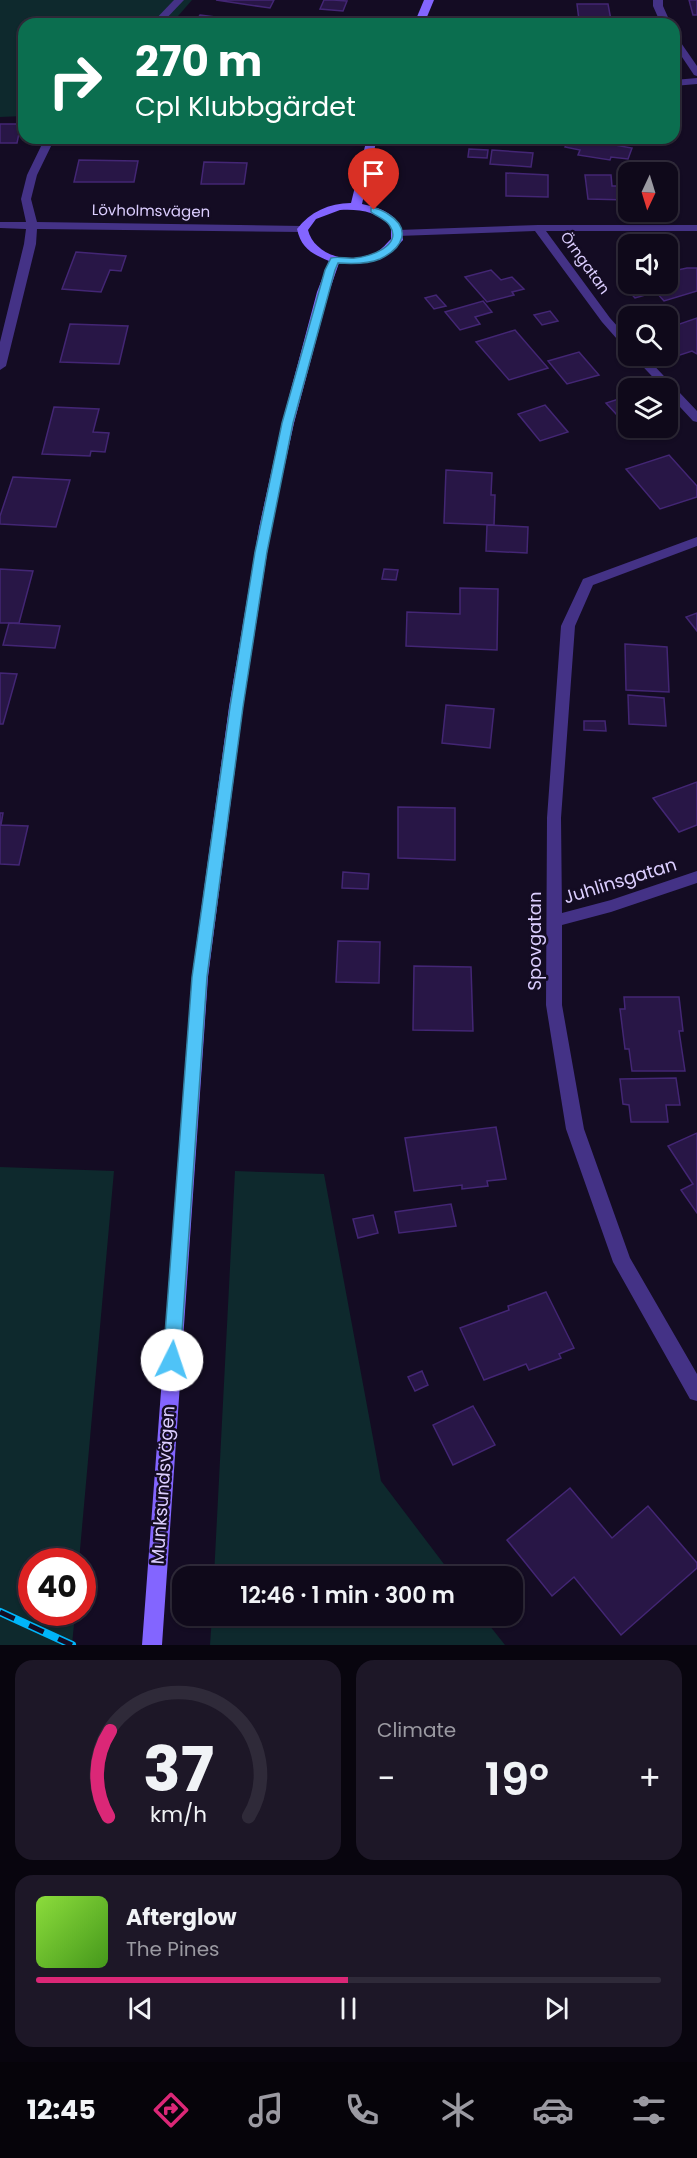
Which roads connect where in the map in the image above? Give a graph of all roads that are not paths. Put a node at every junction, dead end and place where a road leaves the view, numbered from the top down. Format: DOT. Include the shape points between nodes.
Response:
graph roads {
  1 [pos="179,0"];
  2 [pos="429,0"];
  3 [pos="658,0"];
  4 [pos="162,18"];
  5 [pos="422,18"];
  6 [pos="663,18"];
  7 [pos="680,48"];
  8 [pos="697,73"];
  9 [pos="697,81"];
  10 [pos="680,82"];
  11 [pos="47,144"];
  12 [pos="371,144"];
  13 [pos="356,207"];
  14 [pos="0,225"];
  15 [pos="33,225"];
  16 [pos="538,228"];
  17 [pos="697,228"];
  18 [pos="302,229"];
  19 [pos="398,233"];
  20 [pos="335,260"];
  21 [pos="618,333"];
  22 [pos="0,366"];
  23 [pos="648,366"];
  24 [pos="697,418"];
  25 [pos="697,541"];
  26 [pos="697,877"];
  27 [pos="554,921"];
  28 [pos="690,1365"];
  29 [pos="697,1392"];
  30 [pos="152,1645"];
  1 -- 4 [label="street"];
  2 -- 5 [label="street"];
  3 -- 6 [label="street"];
  7 -- 8 [label="street"];
  9 -- 10 [label="street"];
  11 -- 15 [label="street" via="26,199"];
  12 -- 13 [label="street"];
  13 -- 18 [label="street" via="318,213"];
  13 -- 19 [label="street" via="386,216 394,222"];
  14 -- 15 [label="street, Lövholmsvägen"];
  15 -- 18 [label="street, Lövholmsvägen"];
  15 -- 22 [label="street"];
  16 -- 17 [label="street"];
  16 -- 19 [label="street"];
  16 -- 21 [label="street, Örngatan"];
  18 -- 20 [label="street" via="302,240 308,248"];
  19 -- 20 [label="street" via="392,248 376,257"];
  20 -- 30 [label="street, Munksundsvägen" via="288,423 261,552 234,719 200,977"];
  23 -- 24 [label="street"];
  25 -- 27 [label="street, Spovgatan" via="588,582 568,626 554,818"];
  26 -- 27 [label="street, Juhlinsgatan"];
  27 -- 28 [label="street, Spovgatan" via="554,1005 575,1129 622,1262"];
  28 -- 29 [label="street, Spovgatan"];
}
